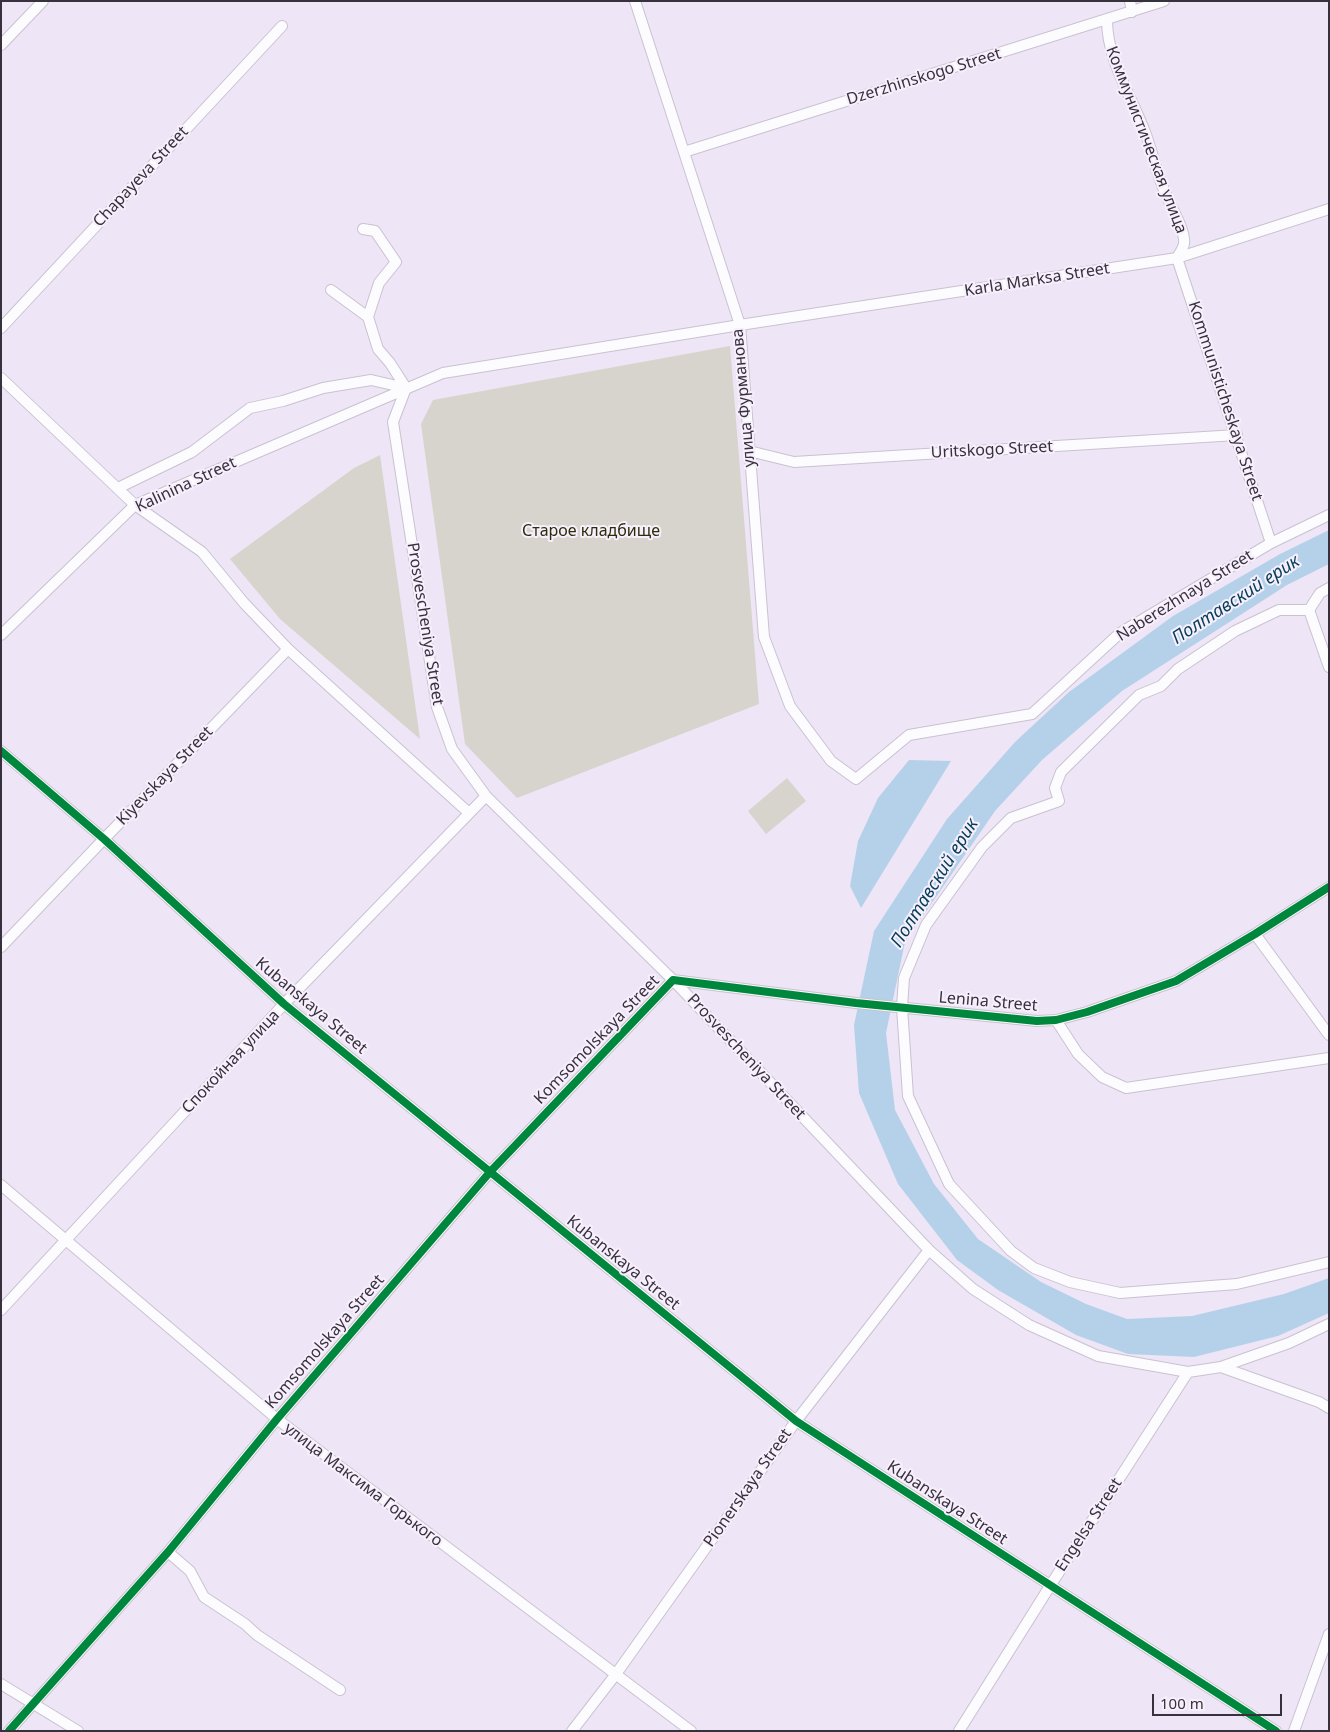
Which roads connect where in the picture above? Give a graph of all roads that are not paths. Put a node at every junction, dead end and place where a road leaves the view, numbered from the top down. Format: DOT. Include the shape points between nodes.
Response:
graph roads {
  1 [pos="43,1"];
  2 [pos="635,1"];
  3 [pos="1130,1"];
  4 [pos="1164,1"];
  5 [pos="1132,12"];
  6 [pos="1107,20"];
  7 [pos="282,26"];
  8 [pos="1,45"];
  9 [pos="684,152"];
  10 [pos="1329,209"];
  11 [pos="364,229"];
  12 [pos="1178,258"];
  13 [pos="331,290"];
  14 [pos="368,317"];
  15 [pos="740,325"];
  16 [pos="1,328"];
  17 [pos="1,378"];
  18 [pos="406,388"];
  19 [pos="1236,435"];
  20 [pos="749,451"];
  21 [pos="118,488"];
  22 [pos="136,505"];
  23 [pos="1329,515"];
  24 [pos="1271,543"];
  25 [pos="1329,588"];
  26 [pos="1309,610"];
  27 [pos="1,635"];
  28 [pos="288,649"];
  29 [pos="1329,667"];
  30 [pos="1032,714"];
  31 [pos="1,751"];
  32 [pos="486,796"];
  33 [pos="470,813"];
  34 [pos="104,838"];
  35 [pos="1329,887"];
  36 [pos="1254,934"];
  37 [pos="1,947"];
  38 [pos="673,980"];
  39 [pos="284,1004"];
  40 [pos="902,1007"];
  41 [pos="1056,1020"];
  42 [pos="1329,1035"];
  43 [pos="1329,1058"];
  44 [pos="490,1172"];
  45 [pos="1,1185"];
  46 [pos="67,1241"];
  47 [pos="929,1250"];
  48 [pos="1329,1262"];
  49 [pos="1,1310"];
  50 [pos="1329,1324"];
  51 [pos="1222,1367"];
  52 [pos="1188,1372"];
  53 [pos="1329,1408"];
  54 [pos="276,1420"];
  55 [pos="796,1421"];
  56 [pos="168,1552"];
  57 [pos="1050,1586"];
  58 [pos="1329,1634"];
  59 [pos="616,1674"];
  60 [pos="1,1684"];
  61 [pos="340,1690"];
  62 [pos="33,1704"];
  63 [pos="9,1731"];
  64 [pos="78,1731"];
  65 [pos="572,1731"];
  66 [pos="691,1731"];
  67 [pos="959,1731"];
  68 [pos="1276,1731"];
  69 [pos="1294,1731"];
  1 -- 8 [label="street"];
  2 -- 9 [label="street, улица Фурманова"];
  3 -- 5 [label="street"];
  4 -- 5 [label="street, Dzerzhinskogo Street"];
  5 -- 6 [label="street, Dzerzhinskogo Street"];
  6 -- 9 [label="street, Dzerzhinskogo Street"];
  6 -- 12 [label="street, Коммунистическая улица" via="1107,36 1117,68 1148,138 1178,220 1184,243"];
  7 -- 16 [label="street, Chapayeva Street"];
  9 -- 15 [label="street, улица Фурманова"];
  10 -- 12 [label="street, Karla Marksa Street"];
  11 -- 14 [label="street" via="375,231 396,262 379,283"];
  12 -- 15 [label="street, Karla Marksa Street"];
  12 -- 19 [label="street, Kommunisticheskaya Street"];
  13 -- 14 [label="street"];
  14 -- 18 [label="street" via="378,349"];
  15 -- 18 [label="street, Karla Marksa Street" via="443,373"];
  15 -- 20 [label="street, улица Фурманова"];
  17 -- 21 [label="street"];
  18 -- 21 [label="street" via="371,380 323,388 250,408 192,452"];
  18 -- 22 [label="street, Kalinina Street"];
  18 -- 32 [label="street, Prosvescheniya Street" via="392,422 437,707 452,749"];
  19 -- 20 [label="street, Uritskogo Street" via="794,462"];
  19 -- 24 [label="street, Kommunisticheskaya Street"];
  20 -- 30 [label="street, улица Фурманова" via="764,637 790,706 831,761 856,779 909,736"];
  21 -- 22 [label="street"];
  22 -- 27 [label="street, Kalinina Street"];
  22 -- 28 [label="street" via="202,552"];
  23 -- 24 [label="street, Naberezhnaya Street"];
  24 -- 30 [label="street, Naberezhnaya Street" via="1120,633"];
  25 -- 26 [label="street" via="1320,593"];
  26 -- 29 [label="street"];
  26 -- 40 [label="street" via="1279,610 1235,631 1178,669 1161,686 1139,695 1061,772 1055,788 1059,801 1011,818 982,847 926,925 904,978"];
  28 -- 33 [label="street"];
  28 -- 34 [label="street, Kiyevskaya Street"];
  31 -- 34 [label="street, Kubanskaya Street"];
  32 -- 33 [label="street, Спокойная улица"];
  32 -- 38 [label="street, Prosvescheniya Street"];
  33 -- 39 [label="street, Спокойная улица"];
  34 -- 37 [label="street, Kiyevskaya Street"];
  34 -- 39 [label="street, Kubanskaya Street"];
  35 -- 36 [label="street, Lenina Street"];
  36 -- 41 [label="street, Lenina Street" via="1176,981"];
  36 -- 42 [label="street"];
  38 -- 40 [label="street, Lenina Street"];
  38 -- 44 [label="street, Komsomolskaya Street"];
  38 -- 47 [label="street, Prosvescheniya Street"];
  39 -- 44 [label="street, Kubanskaya Street"];
  39 -- 46 [label="street, Спокойная улица"];
  40 -- 41 [label="street, Lenina Street" via="1038,1021"];
  40 -- 48 [label="street" via="908,1096 949,1184 1011,1251 1034,1268 1070,1282 1120,1293 1237,1284"];
  41 -- 43 [label="street" via="1078,1054 1102,1077 1126,1088"];
  44 -- 54 [label="street, Komsomolskaya Street"];
  44 -- 55 [label="street, Kubanskaya Street"];
  45 -- 46 [label="street, улица Максима Горького"];
  46 -- 49 [label="street, Спокойная улица"];
  46 -- 54 [label="street, улица Максима Горького"];
  47 -- 52 [label="street, Prosvescheniya Street" via="973,1289 1029,1324 1098,1356"];
  47 -- 55 [label="street, Pionerskaya Street"];
  50 -- 51 [label="street" via="1289,1343"];
  51 -- 52 [label="street, Prosvescheniya Street"];
  51 -- 53 [label="street, Prosvescheniya Street"];
  52 -- 57 [label="street, Engelsa Street"];
  54 -- 56 [label="street, Komsomolskaya Street"];
  54 -- 59 [label="street, улица Максима Горького"];
  55 -- 57 [label="street, Kubanskaya Street"];
  55 -- 59 [label="street, Pionerskaya Street"];
  56 -- 61 [label="street" via="190,1571 204,1597"];
  56 -- 62 [label="street, Komsomolskaya Street"];
  57 -- 67 [label="street, Engelsa Street"];
  57 -- 68 [label="street, Kubanskaya Street"];
  58 -- 69 [label="street"];
  59 -- 65 [label="street, Pionerskaya Street"];
  59 -- 66 [label="street, улица Максима Горького"];
  60 -- 62 [label="street"];
  62 -- 63 [label="street, Komsomolskaya Street"];
  62 -- 64 [label="street"];
}
